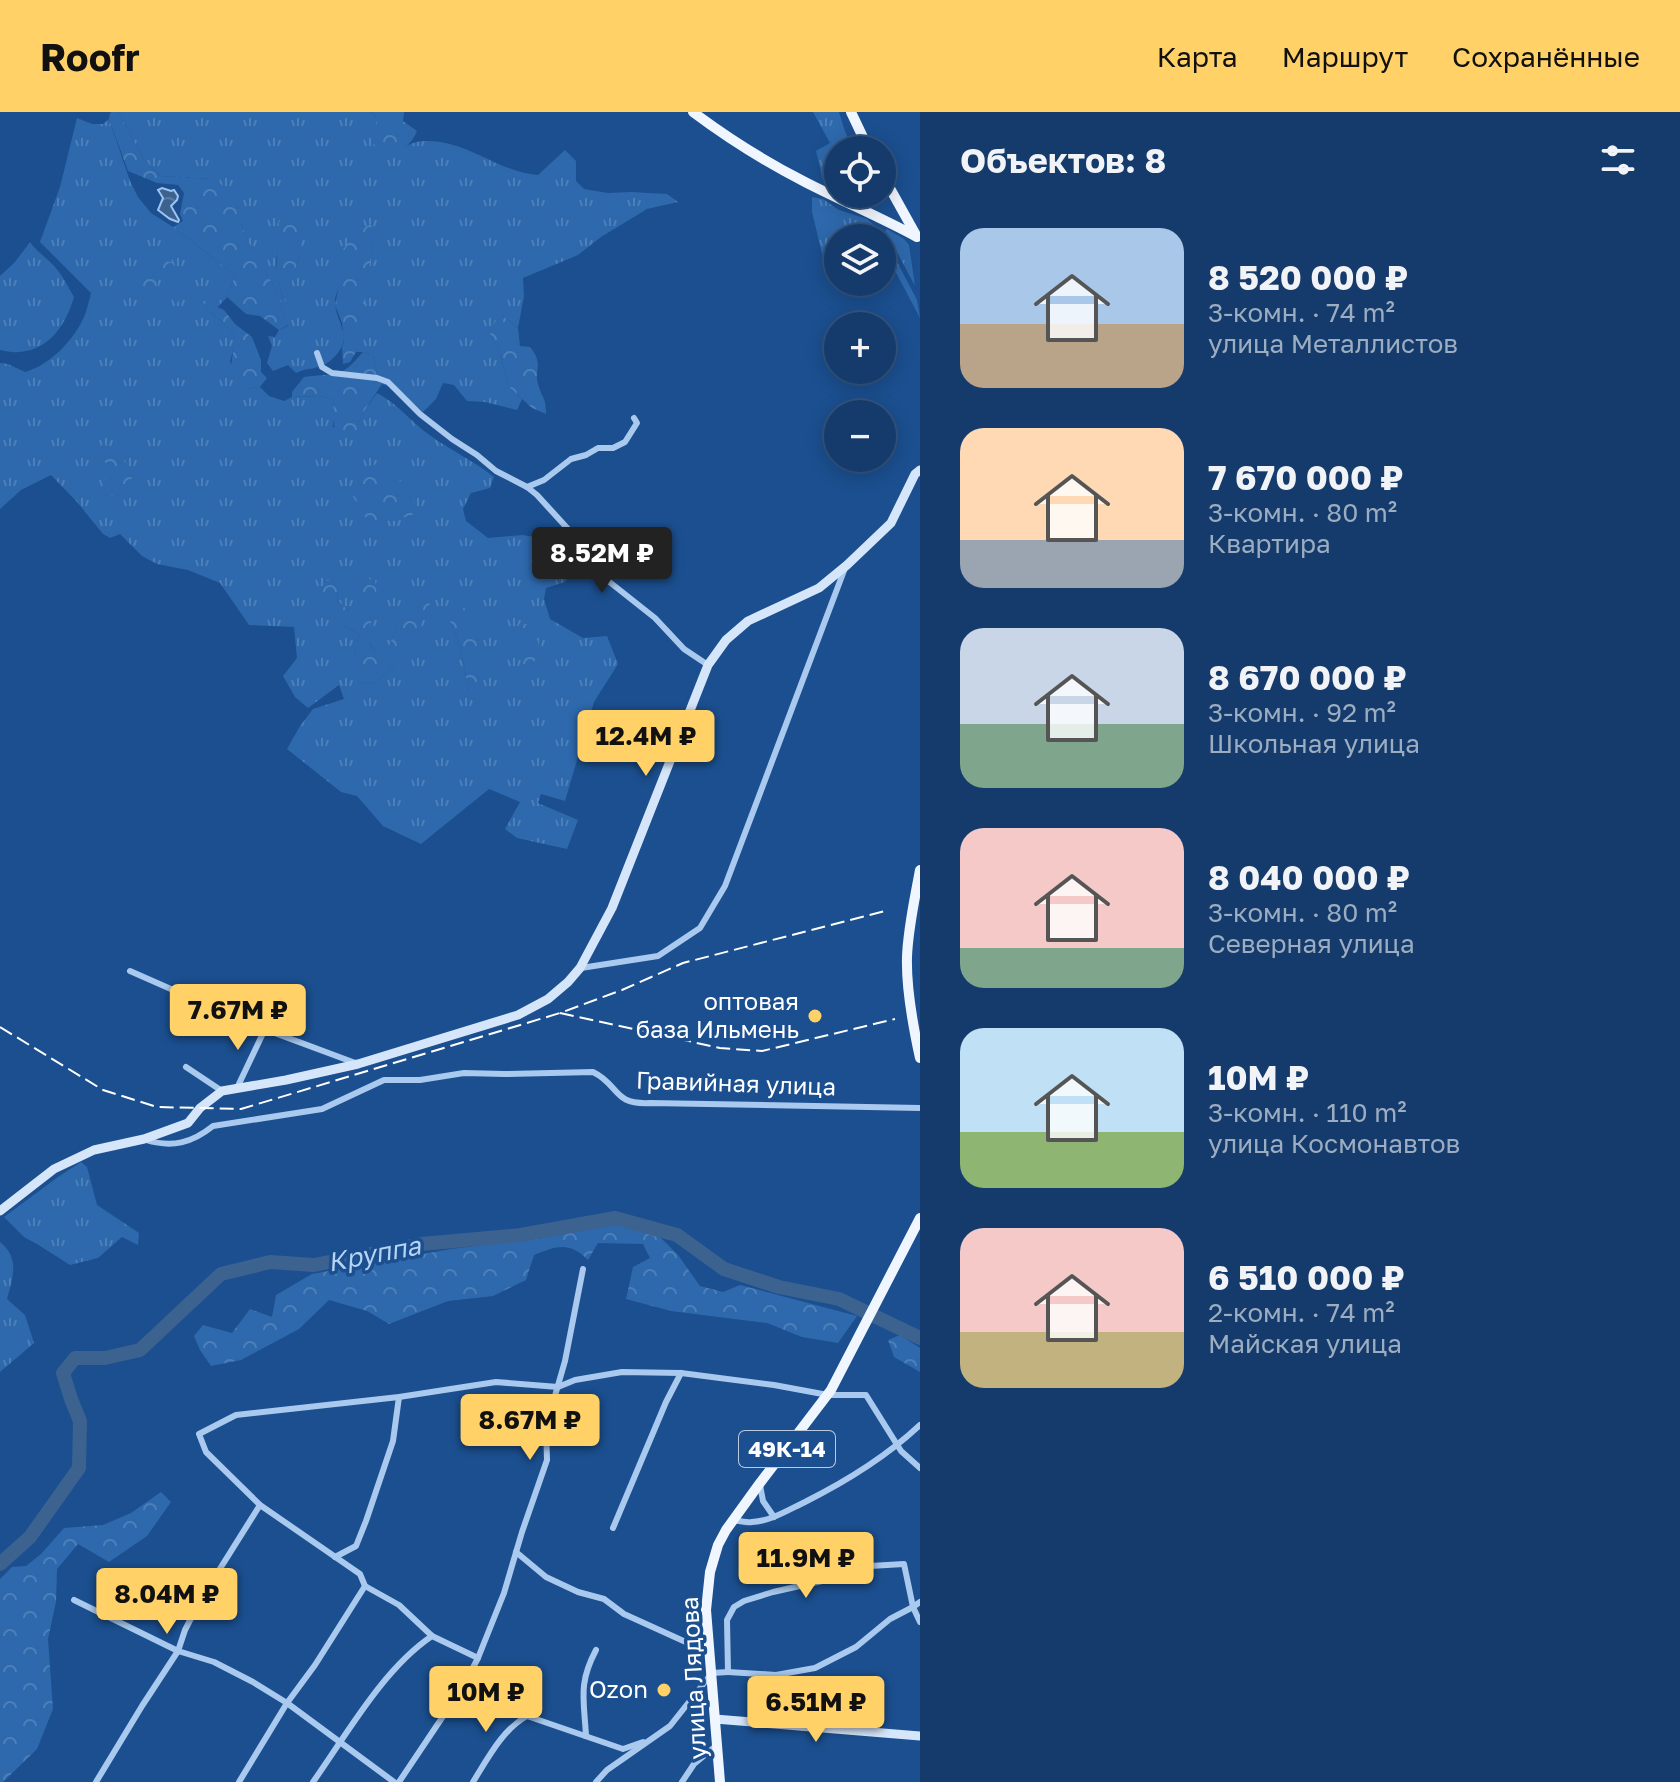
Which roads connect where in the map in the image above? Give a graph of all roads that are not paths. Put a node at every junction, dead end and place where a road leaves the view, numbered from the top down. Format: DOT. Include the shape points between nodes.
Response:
graph roads {
  1 [pos="693,112"];
  2 [pos="851,112"];
  3 [pos="862,136"];
  4 [pos="896,199"];
  5 [pos="919,240"];
  6 [pos="317,353"];
  7 [pos="634,418"];
  8 [pos="920,470"];
  9 [pos="544,480"];
  10 [pos="527,487"];
  11 [pos="537,495"];
  12 [pos="847,565"];
  13 [pos="708,665"];
  14 [pos="920,870"];
  15 [pos="580,968"];
  16 [pos="130,971"];
  17 [pos="914,981"];
  18 [pos="265,1029"];
  19 [pos="920,1058"];
  20 [pos="358,1064"];
  21 [pos="186,1067"];
  22 [pos="237,1088"];
  23 [pos="222,1091"];
  24 [pos="920,1108"];
  25 [pos="144,1139"];
  26 [pos="0,1211"];
  27 [pos="920,1218"];
  28 [pos="583,1269"];
  29 [pos="681,1373"];
  30 [pos="558,1387"];
  31 [pos="828,1395"];
  32 [pos="399,1397"];
  33 [pos="920,1425"];
  34 [pos="899,1445"];
  35 [pos="920,1468"];
  36 [pos="760,1483"];
  37 [pos="260,1505"];
  38 [pos="774,1517"];
  39 [pos="733,1520"];
  40 [pos="613,1528"];
  41 [pos="516,1552"];
  42 [pos="335,1557"];
  43 [pos="365,1586"];
  44 [pos="74,1600"];
  45 [pos="920,1602"];
  46 [pos="913,1607"];
  47 [pos="920,1622"];
  48 [pos="432,1636"];
  49 [pos="596,1650"];
  50 [pos="178,1651"];
  51 [pos="710,1653"];
  52 [pos="478,1658"];
  53 [pos="728,1672"];
  54 [pos="712,1673"];
  55 [pos="464,1685"];
  56 [pos="287,1703"];
  57 [pos="527,1716"];
  58 [pos="715,1719"];
  59 [pos="586,1736"];
  60 [pos="920,1736"];
  61 [pos="650,1740"];
  62 [pos="340,1743"];
  63 [pos="717,1745"];
  64 [pos="96,1782"];
  65 [pos="239,1782"];
  66 [pos="313,1782"];
  67 [pos="396,1782"];
  68 [pos="473,1782"];
  69 [pos="596,1782"];
  70 [pos="682,1782"];
  71 [pos="720,1782"];
  1 -- 5 [label="main road" via="754,154"];
  2 -- 3 [label="main road"];
  4 -- 5 [label="main road"];
  6 -- 10 [label="street" via="322,367 332,373 388,382 452,439"];
  7 -- 9 [label="street" via="637,423 625,442 571,459"];
  8 -- 12 [label="street" via="891,523"];
  9 -- 10 [label="street"];
  9 -- 11 [label="street"];
  10 -- 11 [label="street"];
  11 -- 13 [label="street" via="607,580"];
  12 -- 13 [label="street" via="819,588 748,621"];
  12 -- 15 [label="street" via="725,886 700,928 658,956"];
  13 -- 15 [label="street" via="612,908"];
  14 -- 17 [label="main road" via="909,945"];
  15 -- 20 [label="street" via="548,999 518,1015"];
  16 -- 18 [label="street"];
  17 -- 19 [label="main road"];
  18 -- 20 [label="street"];
  18 -- 22 [label="street"];
  20 -- 22 [label="street"];
  21 -- 23 [label="street"];
  22 -- 23 [label="street"];
  23 -- 25 [label="street" via="188,1123"];
  24 -- 25 [label="street, Гравийная улица" via="633,1104 593,1072 464,1073 384,1080 322,1109 213,1126 198,1138 163,1145"];
  25 -- 26 [label="street" via="94,1150 54,1169"];
  27 -- 31 [label="main road, 49К-14"];
  28 -- 30 [label="street"];
  29 -- 30 [label="street" via="622,1372"];
  29 -- 31 [label="street"];
  29 -- 40 [label="street"];
  30 -- 32 [label="street" via="496,1382"];
  30 -- 41 [label="street" via="546,1427 547,1460"];
  31 -- 34 [label="street" via="866,1395"];
  31 -- 36 [label="main road, 49К-14"];
  32 -- 37 [label="street" via="236,1415 199,1434 206,1452"];
  32 -- 42 [label="street" via="393,1441 366,1521 356,1546"];
  33 -- 34 [label="street"];
  34 -- 35 [label="street"];
  34 -- 38 [label="street"];
  36 -- 38 [label="street" via="763,1501"];
  36 -- 39 [label="main road, 49К-14"];
  37 -- 42 [label="street"];
  37 -- 50 [label="street" via="201,1599"];
  38 -- 39 [label="street" via="750,1523"];
  39 -- 51 [label="main road, улица Лядова / 49К-14" via="710,1572"];
  41 -- 51 [label="street" via="546,1577 604,1599 624,1614"];
  41 -- 52 [label="street"];
  42 -- 43 [label="street" via="360,1574"];
  43 -- 48 [label="street" via="399,1605"];
  43 -- 56 [label="street"];
  44 -- 50 [label="street"];
  45 -- 46 [label="street"];
  46 -- 47 [label="street"];
  46 -- 53 [label="street" via="815,1668 776,1675"];
  46 -- 53 [label="street" via="904,1564 870,1566 744,1601 727,1620"];
  48 -- 52 [label="street"];
  48 -- 62 [label="street" via="404,1657"];
  49 -- 59 [label="street" via="582,1689"];
  50 -- 56 [label="street" via="214,1662"];
  50 -- 64 [label="street"];
  51 -- 54 [label="main road, улица Лядова / 49К-14"];
  52 -- 55 [label="street"];
  53 -- 54 [label="street"];
  54 -- 58 [label="main road, улица Лядова / 49К-14"];
  54 -- 61 [label="street" via="670,1726"];
  55 -- 57 [label="street"];
  55 -- 67 [label="street"];
  56 -- 62 [label="street"];
  56 -- 65 [label="street"];
  57 -- 59 [label="street"];
  57 -- 68 [label="street" via="513,1723"];
  58 -- 60 [label="street"];
  58 -- 63 [label="main road, улица Лядова / 49К-14"];
  59 -- 61 [label="street" via="623,1749"];
  61 -- 69 [label="street"];
  62 -- 66 [label="street"];
  62 -- 67 [label="street"];
  63 -- 70 [label="street"];
  63 -- 71 [label="main road, улица Лядова / 49К-14"];
}
